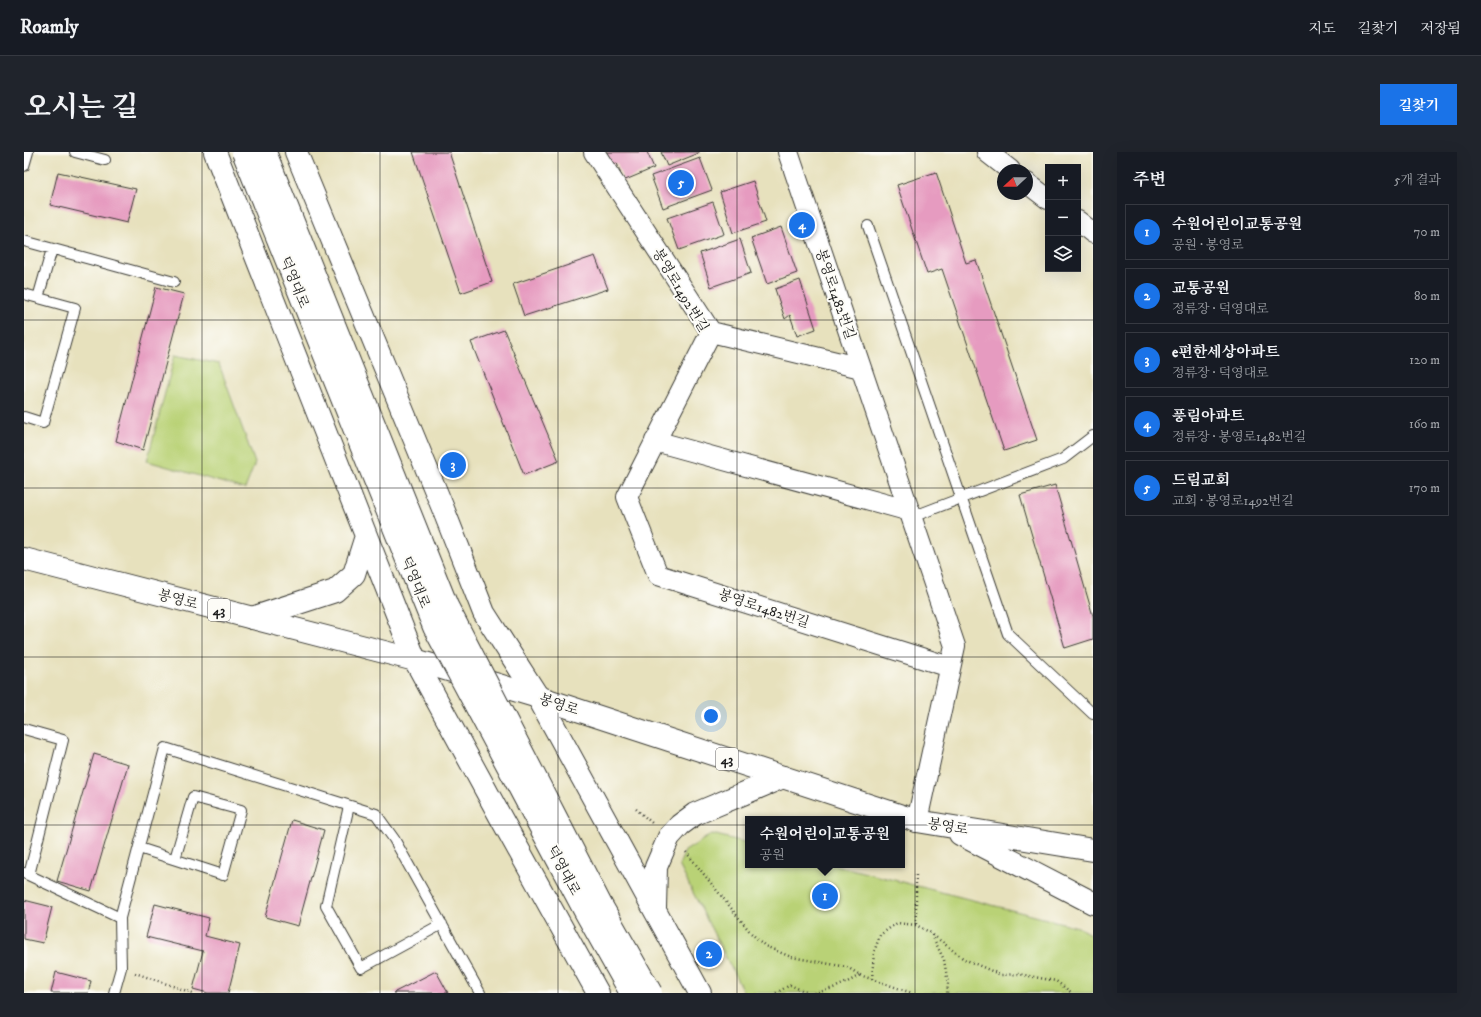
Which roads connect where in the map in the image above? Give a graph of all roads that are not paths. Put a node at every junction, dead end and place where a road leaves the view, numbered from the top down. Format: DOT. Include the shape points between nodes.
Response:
graph roads {
  1 [pos="28,152"];
  2 [pos="75,152"];
  3 [pos="102,152"];
  4 [pos="215,152"];
  5 [pos="243,152"];
  6 [pos="265,152"];
  7 [pos="296,152"];
  8 [pos="594,152"];
  9 [pos="788,152"];
  10 [pos="987,152"];
  11 [pos="1002,164"];
  12 [pos="24,166"];
  13 [pos="1033,188"];
  14 [pos="1045,197"];
  15 [pos="1081,223"];
  16 [pos="868,226"];
  17 [pos="1093,233"];
  18 [pos="24,241"];
  19 [pos="52,249"];
  20 [pos="174,282"];
  21 [pos="24,294"];
  22 [pos="38,298"];
  23 [pos="711,332"];
  24 [pos="861,368"];
  25 [pos="24,417"];
  26 [pos="1093,436"];
  27 [pos="655,441"];
  28 [pos="628,497"];
  29 [pos="962,498"];
  30 [pos="910,514"];
  31 [pos="366,536"];
  32 [pos="24,559"];
  33 [pos="252,618"];
  34 [pos="415,660"];
  35 [pos="950,667"];
  36 [pos="538,697"];
  37 [pos="1093,714"];
  38 [pos="24,729"];
  39 [pos="783,777"];
  40 [pos="348,806"];
  41 [pos="902,816"];
  42 [pos="905,817"];
  43 [pos="917,821"];
  44 [pos="943,825"];
  45 [pos="139,848"];
  46 [pos="1093,850"];
  47 [pos="175,859"];
  48 [pos="27,874"];
  49 [pos="1093,903"];
  50 [pos="655,909"];
  51 [pos="120,918"];
  52 [pos="442,924"];
  53 [pos="114,993"];
  54 [pos="480,993"];
  55 [pos="598,993"];
  56 [pos="631,993"];
  57 [pos="651,993"];
  58 [pos="700,993"];
  1 -- 12 [label="lane"];
  2 -- 3 [label="lane" via="105,160"];
  4 -- 31 [label="main road"];
  5 -- 56 [label="main road, 덕영대로, bridge" via="434,627"];
  6 -- 57 [label="main road, 덕영대로, bridge" via="448,606 601,905"];
  7 -- 36 [label="main road" via="484,613"];
  8 -- 23 [label="street, 봉영로1492번길"];
  9 -- 24 [label="street, 봉영로1482번길"];
  10 -- 11 [label="street"];
  13 -- 14 [label="street"];
  15 -- 17 [label="street"];
  16 -- 29 [label="lane"];
  18 -- 19 [label="lane"];
  19 -- 20 [label="lane"];
  19 -- 22 [label="lane"];
  21 -- 22 [label="lane"];
  22 -- 25 [label="lane" via="75,308 43,423"];
  23 -- 24 [label="street"];
  23 -- 27 [label="street, 봉영로1492번길"];
  24 -- 30 [label="street, 봉영로1482번길"];
  26 -- 29 [label="lane" via="1063,460"];
  27 -- 28 [label="street, 봉영로1492번길"];
  27 -- 30 [label="street"];
  28 -- 35 [label="street, 봉영로1482번길" via="658,575"];
  29 -- 30 [label="lane"];
  29 -- 37 [label="lane" via="1008,634"];
  30 -- 35 [label="street, 봉영로1482번길" via="955,646"];
  31 -- 33 [label="main road" via="354,574 335,591"];
  31 -- 34 [label="main road"];
  32 -- 33 [label="main road, 봉영로 / 43"];
  33 -- 34 [label="main road, 봉영로 / 43"];
  34 -- 36 [label="main road, 봉영로 / 43"];
  34 -- 55 [label="main road"];
  35 -- 43 [label="street, 봉영로1482번길"];
  36 -- 39 [label="main road, 봉영로 / 43"];
  36 -- 50 [label="main road"];
  38 -- 48 [label="lane" via="63,740"];
  39 -- 41 [label="main road, 봉영로 / 43"];
  39 -- 50 [label="main road" via="695,814 680,825 669,837 656,867"];
  40 -- 45 [label="lane" via="165,748"];
  40 -- 52 [label="lane" via="376,814 394,839"];
  40 -- 52 [label="lane" via="326,906 361,968"];
  42 -- 43 [label="main road, 봉영로 / 43"];
  43 -- 44 [label="main road, 봉영로 / 43"];
  44 -- 46 [label="main road, 봉영로 / 43"];
  44 -- 49 [label="main road"];
  45 -- 47 [label="lane"];
  45 -- 51 [label="lane"];
  47 -- 47 [label="lane" via="223,875 241,810 193,797"];
  48 -- 51 [label="lane"];
  50 -- 58 [label="main road"];
  51 -- 53 [label="lane" via="121,968"];
  52 -- 54 [label="lane"];
}
